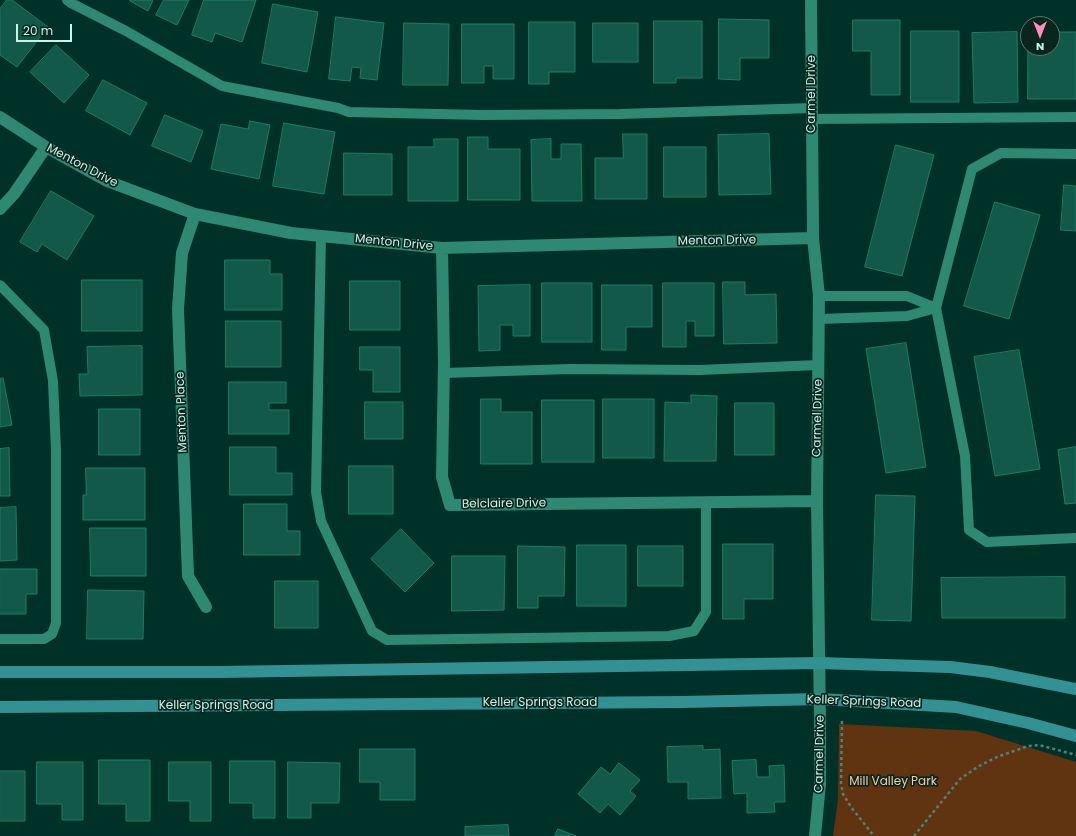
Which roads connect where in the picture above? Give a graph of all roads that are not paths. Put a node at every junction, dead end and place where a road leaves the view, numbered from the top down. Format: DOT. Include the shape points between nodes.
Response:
graph roads {
  1 [pos="67,0"];
  2 [pos="811,0"];
  3 [pos="812,114"];
  4 [pos="0,117"];
  5 [pos="1076,117"];
  6 [pos="46,147"];
  7 [pos="1076,154"];
  8 [pos="0,209"];
  9 [pos="195,214"];
  10 [pos="321,236"];
  11 [pos="813,238"];
  12 [pos="442,248"];
  13 [pos="0,285"];
  14 [pos="819,296"];
  15 [pos="936,308"];
  16 [pos="819,319"];
  17 [pos="818,365"];
  18 [pos="444,373"];
  19 [pos="817,501"];
  20 [pos="706,502"];
  21 [pos="1076,538"];
  22 [pos="206,607"];
  23 [pos="0,639"];
  24 [pos="819,663"];
  25 [pos="0,672"];
  26 [pos="1076,689"];
  27 [pos="820,699"];
  28 [pos="0,707"];
  29 [pos="1076,734"];
  30 [pos="815,836"];
  1 -- 3 [label="lane" via="222,86 349,112 482,116"];
  2 -- 3 [label="street, Carmel Drive"];
  3 -- 5 [label="lane"];
  3 -- 11 [label="street, Carmel Drive"];
  4 -- 6 [label="street, Menton Drive"];
  6 -- 8 [label="street" via="14,194"];
  6 -- 9 [label="street, Menton Drive" via="107,181"];
  7 -- 15 [label="lane" via="1001,153 972,169"];
  9 -- 10 [label="street, Menton Drive" via="291,233"];
  9 -- 22 [label="street, Menton Place" via="182,253 179,317 188,576"];
  10 -- 12 [label="street, Menton Drive"];
  10 -- 20 [label="lane" via="316,492 321,521 372,631 387,640 669,636 694,631 706,612"];
  11 -- 12 [label="street, Menton Drive"];
  11 -- 14 [label="street, Carmel Drive"];
  12 -- 18 [label="street, Belclaire Drive"];
  13 -- 23 [label="lane" via="44,330 53,381 56,451 56,623 52,634 44,638"];
  14 -- 15 [label="lane" via="907,296"];
  14 -- 16 [label="street, Carmel Drive"];
  15 -- 16 [label="lane" via="906,316"];
  15 -- 21 [label="lane" via="965,456 969,530 987,542"];
  16 -- 17 [label="street, Carmel Drive"];
  17 -- 18 [label="lane" via="700,370 569,369"];
  17 -- 19 [label="street, Carmel Drive"];
  18 -- 20 [label="street, Belclaire Drive" via="442,477 450,505"];
  19 -- 20 [label="street, Belclaire Drive"];
  19 -- 24 [label="street, Carmel Drive"];
  24 -- 25 [label="main road" via="211,672"];
  24 -- 26 [label="main road" via="950,667"];
  24 -- 27 [label="street, Carmel Drive"];
  27 -- 28 [label="main road, Keller Springs Road"];
  27 -- 29 [label="main road, Keller Springs Road" via="956,707"];
  27 -- 30 [label="street, Carmel Drive" via="820,784"];
}
